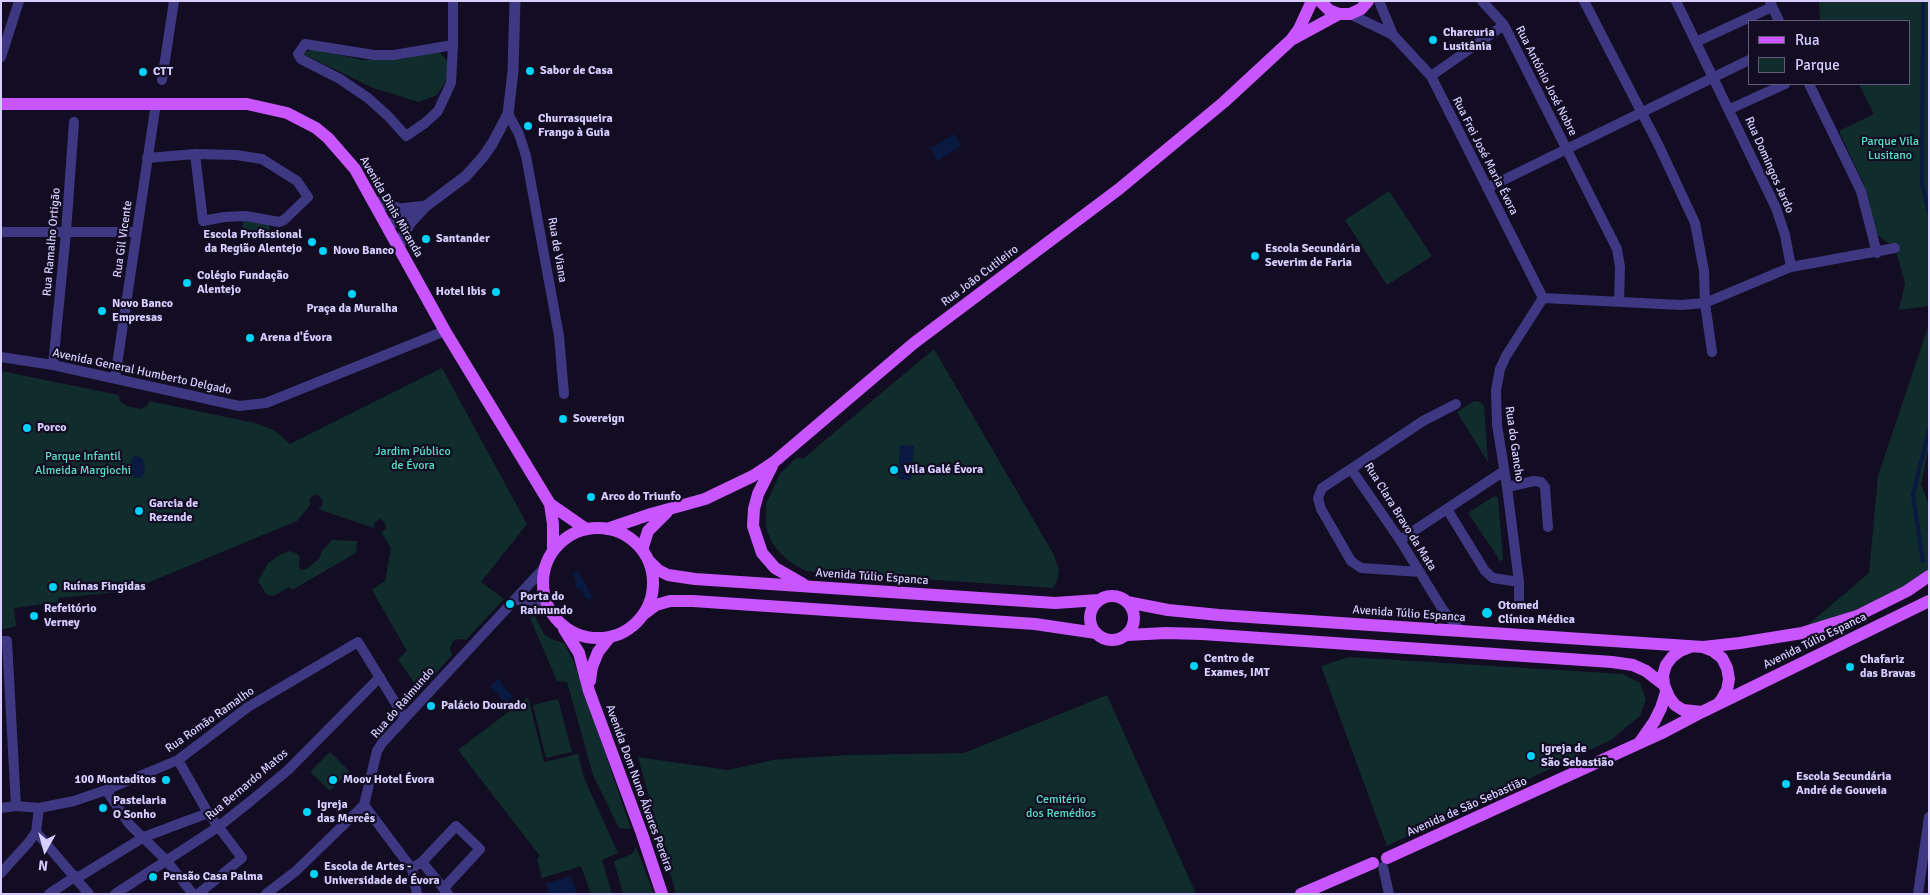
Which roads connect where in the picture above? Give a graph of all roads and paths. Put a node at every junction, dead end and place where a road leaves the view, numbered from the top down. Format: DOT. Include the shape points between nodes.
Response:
graph roads {
  1 [pos="19,1"];
  2 [pos="174,1"];
  3 [pos="453,1"];
  4 [pos="515,1"];
  5 [pos="1312,1"];
  6 [pos="1320,1"];
  7 [pos="1368,1"];
  8 [pos="1380,1"];
  9 [pos="1482,1"];
  10 [pos="1584,1"];
  11 [pos="1676,1"];
  12 [pos="1771,4"];
  13 [pos="1345,14"];
  14 [pos="1779,20"];
  15 [pos="1504,25"];
  16 [pos="1392,36"];
  17 [pos="1291,40"];
  18 [pos="1696,42"];
  19 [pos="453,45"];
  20 [pos="1,57"];
  21 [pos="1748,60"];
  22 [pos="1431,76"];
  23 [pos="1713,76"];
  24 [pos="162,80"];
  25 [pos="1783,85"];
  26 [pos="1809,85"];
  27 [pos="156,103"];
  28 [pos="1,104"];
  29 [pos="1730,109"];
  30 [pos="1640,112"];
  31 [pos="508,114"];
  32 [pos="74,122"];
  33 [pos="1566,149"];
  34 [pos="195,154"];
  35 [pos="147,158"];
  36 [pos="1487,188"];
  37 [pos="373,201"];
  38 [pos="426,206"];
  39 [pos="388,228"];
  40 [pos="1,232"];
  41 [pos="66,232"];
  42 [pos="136,232"];
  43 [pos="399,248"];
  44 [pos="1895,248"];
  45 [pos="1877,253"];
  46 [pos="1791,267"];
  47 [pos="1542,298"];
  48 [pos="1619,302"];
  49 [pos="1705,303"];
  50 [pos="445,331"];
  51 [pos="1712,352"];
  52 [pos="1,357"];
  53 [pos="53,365"];
  54 [pos="115,378"];
  55 [pos="564,394"];
  56 [pos="1456,404"];
  57 [pos="774,462"];
  58 [pos="1351,469"];
  59 [pos="1504,471"];
  60 [pos="1508,487"];
  61 [pos="550,504"];
  62 [pos="671,509"];
  63 [pos="1447,509"];
  64 [pos="1548,527"];
  65 [pos="607,529"];
  66 [pos="586,530"];
  67 [pos="1400,540"];
  68 [pos="553,550"];
  69 [pos="645,555"];
  70 [pos="545,567"];
  71 [pos="1420,572"];
  72 [pos="1929,576"];
  73 [pos="1519,582"];
  74 [pos="807,587"];
  75 [pos="515,600"];
  76 [pos="1099,600"];
  77 [pos="1929,601"];
  78 [pos="1127,602"];
  79 [pos="1520,606"];
  80 [pos="548,607"];
  81 [pos="1443,610"];
  82 [pos="644,614"];
  83 [pos="563,626"];
  84 [pos="1427,628"];
  85 [pos="1460,630"];
  86 [pos="1096,633"];
  87 [pos="1127,635"];
  88 [pos="609,638"];
  89 [pos="1,641"];
  90 [pos="1696,647"];
  91 [pos="380,677"];
  92 [pos="1665,689"];
  93 [pos="589,691"];
  94 [pos="1708,709"];
  95 [pos="404,717"];
  96 [pos="1640,742"];
  97 [pos="178,760"];
  98 [pos="106,790"];
  99 [pos="364,805"];
  100 [pos="16,806"];
  101 [pos="1,808"];
  102 [pos="40,808"];
  103 [pos="208,814"];
  104 [pos="1929,817"];
  105 [pos="218,827"];
  106 [pos="36,832"];
  107 [pos="144,837"];
  108 [pos="166,860"];
  109 [pos="422,862"];
  110 [pos="1381,863"];
  111 [pos="412,869"];
  112 [pos="1,873"];
  113 [pos="76,877"];
  114 [pos="446,891"];
  115 [pos="268,893"];
  116 [pos="49,894"];
  117 [pos="89,894"];
  118 [pos="115,894"];
  119 [pos="193,894"];
  120 [pos="198,894"];
  121 [pos="417,894"];
  122 [pos="662,894"];
  123 [pos="1301,894"];
  124 [pos="1388,894"];
  125 [pos="1918,894"];
  1 -- 20 [label="street"];
  2 -- 24 [label="street"];
  3 -- 19 [label="street"];
  4 -- 31 [label="street"];
  5 -- 17 [label="main road, Rua João Cutileiro"];
  6 -- 13 [label="main road" via="1329,10"];
  7 -- 13 [label="main road, Rua João Cutileiro" via="1361,9"];
  8 -- 16 [label="street, Rua Frei José Maria Évora"];
  9 -- 15 [label="street, Rua António José Nobre"];
  10 -- 30 [label="street"];
  11 -- 18 [label="street, Rua Domingos Jardo"];
  12 -- 14 [label="street"];
  12 -- 18 [label="street"];
  13 -- 16 [label="street, Rua Frei José Maria Évora"];
  13 -- 17 [label="main road, Rua João Cutileiro"];
  15 -- 22 [label="street"];
  15 -- 33 [label="street, Rua António José Nobre"];
  16 -- 22 [label="street, Rua Frei José Maria Évora"];
  17 -- 57 [label="main road, Rua João Cutileiro" via="1224,102 1128,182 914,343"];
  18 -- 23 [label="street, Rua Domingos Jardo"];
  19 -- 19 [label="street" via="394,55 374,55 305,44 298,54 301,59 368,98 406,136 438,111 446,96 451,83"];
  21 -- 23 [label="street"];
  22 -- 36 [label="street, Rua Frei José Maria Évora"];
  23 -- 29 [label="street, Rua Domingos Jardo"];
  23 -- 30 [label="street"];
  25 -- 29 [label="street"];
  26 -- 45 [label="street" via="1861,191"];
  27 -- 28 [label="main road, Avenida Dinis Miranda"];
  27 -- 35 [label="street, Rua Gil Vicente"];
  27 -- 37 [label="main road, Avenida Dinis Miranda" via="247,104 287,113 328,138 355,169"];
  29 -- 46 [label="street, Rua Domingos Jardo" via="1776,208"];
  30 -- 33 [label="street"];
  30 -- 49 [label="street" via="1695,223 1704,271"];
  31 -- 38 [label="street" via="475,167"];
  31 -- 55 [label="street, Rua de Viana" via="526,156 560,336"];
  32 -- 41 [label="street, Rua Ramalho Ortigão"];
  33 -- 36 [label="street"];
  33 -- 48 [label="street, Rua António José Nobre" via="1617,249"];
  34 -- 34 [label="street" via="262,159 297,181 308,197 279,222 246,216 203,222"];
  34 -- 35 [label="street"];
  35 -- 42 [label="street, Rua Gil Vicente"];
  36 -- 47 [label="street, Rua Frei José Maria Évora"];
  37 -- 38 [label="street" via="401,209"];
  37 -- 39 [label="main road, Avenida Dinis Miranda"];
  38 -- 39 [label="street" via="399,216"];
  38 -- 43 [label="street" via="411,222"];
  39 -- 43 [label="main road, Avenida Dinis Miranda"];
  40 -- 41 [label="street"];
  41 -- 42 [label="street"];
  41 -- 53 [label="street, Rua Ramalho Ortigão"];
  42 -- 54 [label="street, Rua Gil Vicente"];
  43 -- 50 [label="main road, Avenida Dinis Miranda"];
  44 -- 45 [label="street"];
  45 -- 46 [label="street"];
  46 -- 49 [label="street"];
  47 -- 48 [label="street"];
  47 -- 59 [label="street, Rua do Gancho" via="1506,356 1497,379 1496,408"];
  48 -- 49 [label="street"];
  49 -- 51 [label="street"];
  50 -- 54 [label="street, Avenida General Humberto Delgado" via="266,404 239,406"];
  50 -- 61 [label="main road, Avenida Dinis Miranda"];
  52 -- 53 [label="street, Avenida General Humberto Delgado"];
  53 -- 54 [label="street, Avenida General Humberto Delgado"];
  56 -- 58 [label="street, Rua Clara Bravo da Mata" via="1422,422"];
  57 -- 62 [label="main road, Rua João Cutileiro" via="731,488"];
  57 -- 74 [label="main road" via="754,509 756,540 775,568"];
  58 -- 67 [label="street, Rua Clara Bravo da Mata"];
  58 -- 71 [label="street" via="1322,488 1318,498 1351,561 1360,568"];
  59 -- 60 [label="street, Rua do Gancho"];
  59 -- 63 [label="street"];
  60 -- 64 [label="street" via="1541,482 1545,487"];
  60 -- 73 [label="street, Rua do Gancho"];
  61 -- 66 [label="main road, Avenida Dinis Miranda"];
  61 -- 68 [label="main road, Avenida Dinis Miranda"];
  62 -- 65 [label="main road, Rua João Cutileiro"];
  62 -- 69 [label="main road, Rua João Cutileiro" via="648,532"];
  63 -- 67 [label="street"];
  63 -- 73 [label="street" via="1485,571 1493,578"];
  65 -- 66 [label="main road"];
  65 -- 69 [label="main road" via="633,541"];
  66 -- 68 [label="main road" via="568,537"];
  67 -- 71 [label="street, Rua Clara Bravo da Mata"];
  68 -- 70 [label="main road"];
  69 -- 74 [label="main road, Avenida Túlio Espanca" via="658,570 668,575"];
  69 -- 82 [label="main road" via="653,587"];
  70 -- 75 [label="street, Rua do Raimundo"];
  70 -- 80 [label="main road" via="543,587"];
  71 -- 81 [label="street, Rua Clara Bravo da Mata"];
  72 -- 90 [label="main road, Avenida Túlio Espanca" via="1857,616 1802,632 1740,644"];
  73 -- 79 [label="street, Rua do Gancho"];
  74 -- 76 [label="main road, Avenida Túlio Espanca" via="1055,603"];
  75 -- 80 [label="street" via="530,600"];
  75 -- 95 [label="street, Rua do Raimundo"];
  76 -- 78 [label="main road, Avenida Túlio Espanca" via="1114,596"];
  76 -- 86 [label="main road" via="1090,619"];
  77 -- 94 [label="main road, Avenida Túlio Espanca"];
  78 -- 84 [label="main road, Avenida Túlio Espanca" via="1204,614"];
  78 -- 87 [label="main road" via="1132,608 1134,622"];
  80 -- 83 [label="main road"];
  81 -- 84 [label="street" via="1439,623"];
  81 -- 85 [label="street, Rua Clara Bravo da Mata"];
  82 -- 86 [label="main road" via="656,605 670,601 692,601 1035,624"];
  82 -- 88 [label="main road" via="622,633"];
  83 -- 88 [label="main road" via="577,635"];
  83 -- 93 [label="main road, Avenida Dom Nuno Álvares Pereira" via="579,653"];
  84 -- 85 [label="main road, Avenida Túlio Espanca"];
  85 -- 90 [label="main road, Avenida Túlio Espanca"];
  86 -- 87 [label="main road" via="1108,640"];
  87 -- 92 [label="main road" via="1202,634 1612,662 1646,671"];
  88 -- 93 [label="main road, Avenida Dom Nuno Álvares Pereira" via="592,667"];
  89 -- 100 [label="street" via="7,640"];
  90 -- 92 [label="main road, Avenida Túlio Espanca" via="1676,654 1666,665 1663,675"];
  90 -- 94 [label="main road" via="1717,655 1727,668 1727,690 1722,699"];
  91 -- 95 [label="street"];
  91 -- 97 [label="street, Rua Romão Ramalho" via="358,642 248,707"];
  91 -- 105 [label="street, Rua Bernardo Matos" via="288,770"];
  92 -- 94 [label="main road" via="1683,710"];
  92 -- 96 [label="main road, Avenida de São Sebastião" via="1661,708"];
  93 -- 122 [label="main road, Avenida Dom Nuno Álvares Pereira"];
  94 -- 96 [label="main road, Avenida de São Sebastião"];
  95 -- 99 [label="street, Rua do Raimundo" via="377,751"];
  96 -- 110 [label="main road, Avenida de São Sebastião"];
  97 -- 98 [label="street, Rua Romão Ramalho"];
  97 -- 103 [label="street"];
  98 -- 102 [label="street, Rua Romão Ramalho"];
  98 -- 107 [label="street" via="130,824"];
  99 -- 111 [label="street"];
  99 -- 115 [label="street" via="296,871"];
  100 -- 101 [label="street, Rua Romão Ramalho"];
  100 -- 102 [label="street, Rua Romão Ramalho"];
  102 -- 106 [label="street"];
  103 -- 105 [label="street"];
  103 -- 107 [label="street"];
  104 -- 125 [label="street"];
  105 -- 108 [label="street, Rua Bernardo Matos"];
  105 -- 120 [label="street" via="242,858"];
  106 -- 112 [label="street"];
  106 -- 113 [label="street"];
  107 -- 108 [label="street"];
  107 -- 113 [label="street"];
  108 -- 118 [label="street, Rua Bernardo Matos"];
  108 -- 119 [label="street"];
  109 -- 111 [label="street"];
  109 -- 114 [label="street"];
  109 -- 114 [label="street" via="456,826 480,849"];
  110 -- 123 [label="main road, Avenida de São Sebastião"];
  110 -- 124 [label="street"];
  111 -- 121 [label="street"];
  113 -- 116 [label="street"];
  113 -- 117 [label="street"];
}
